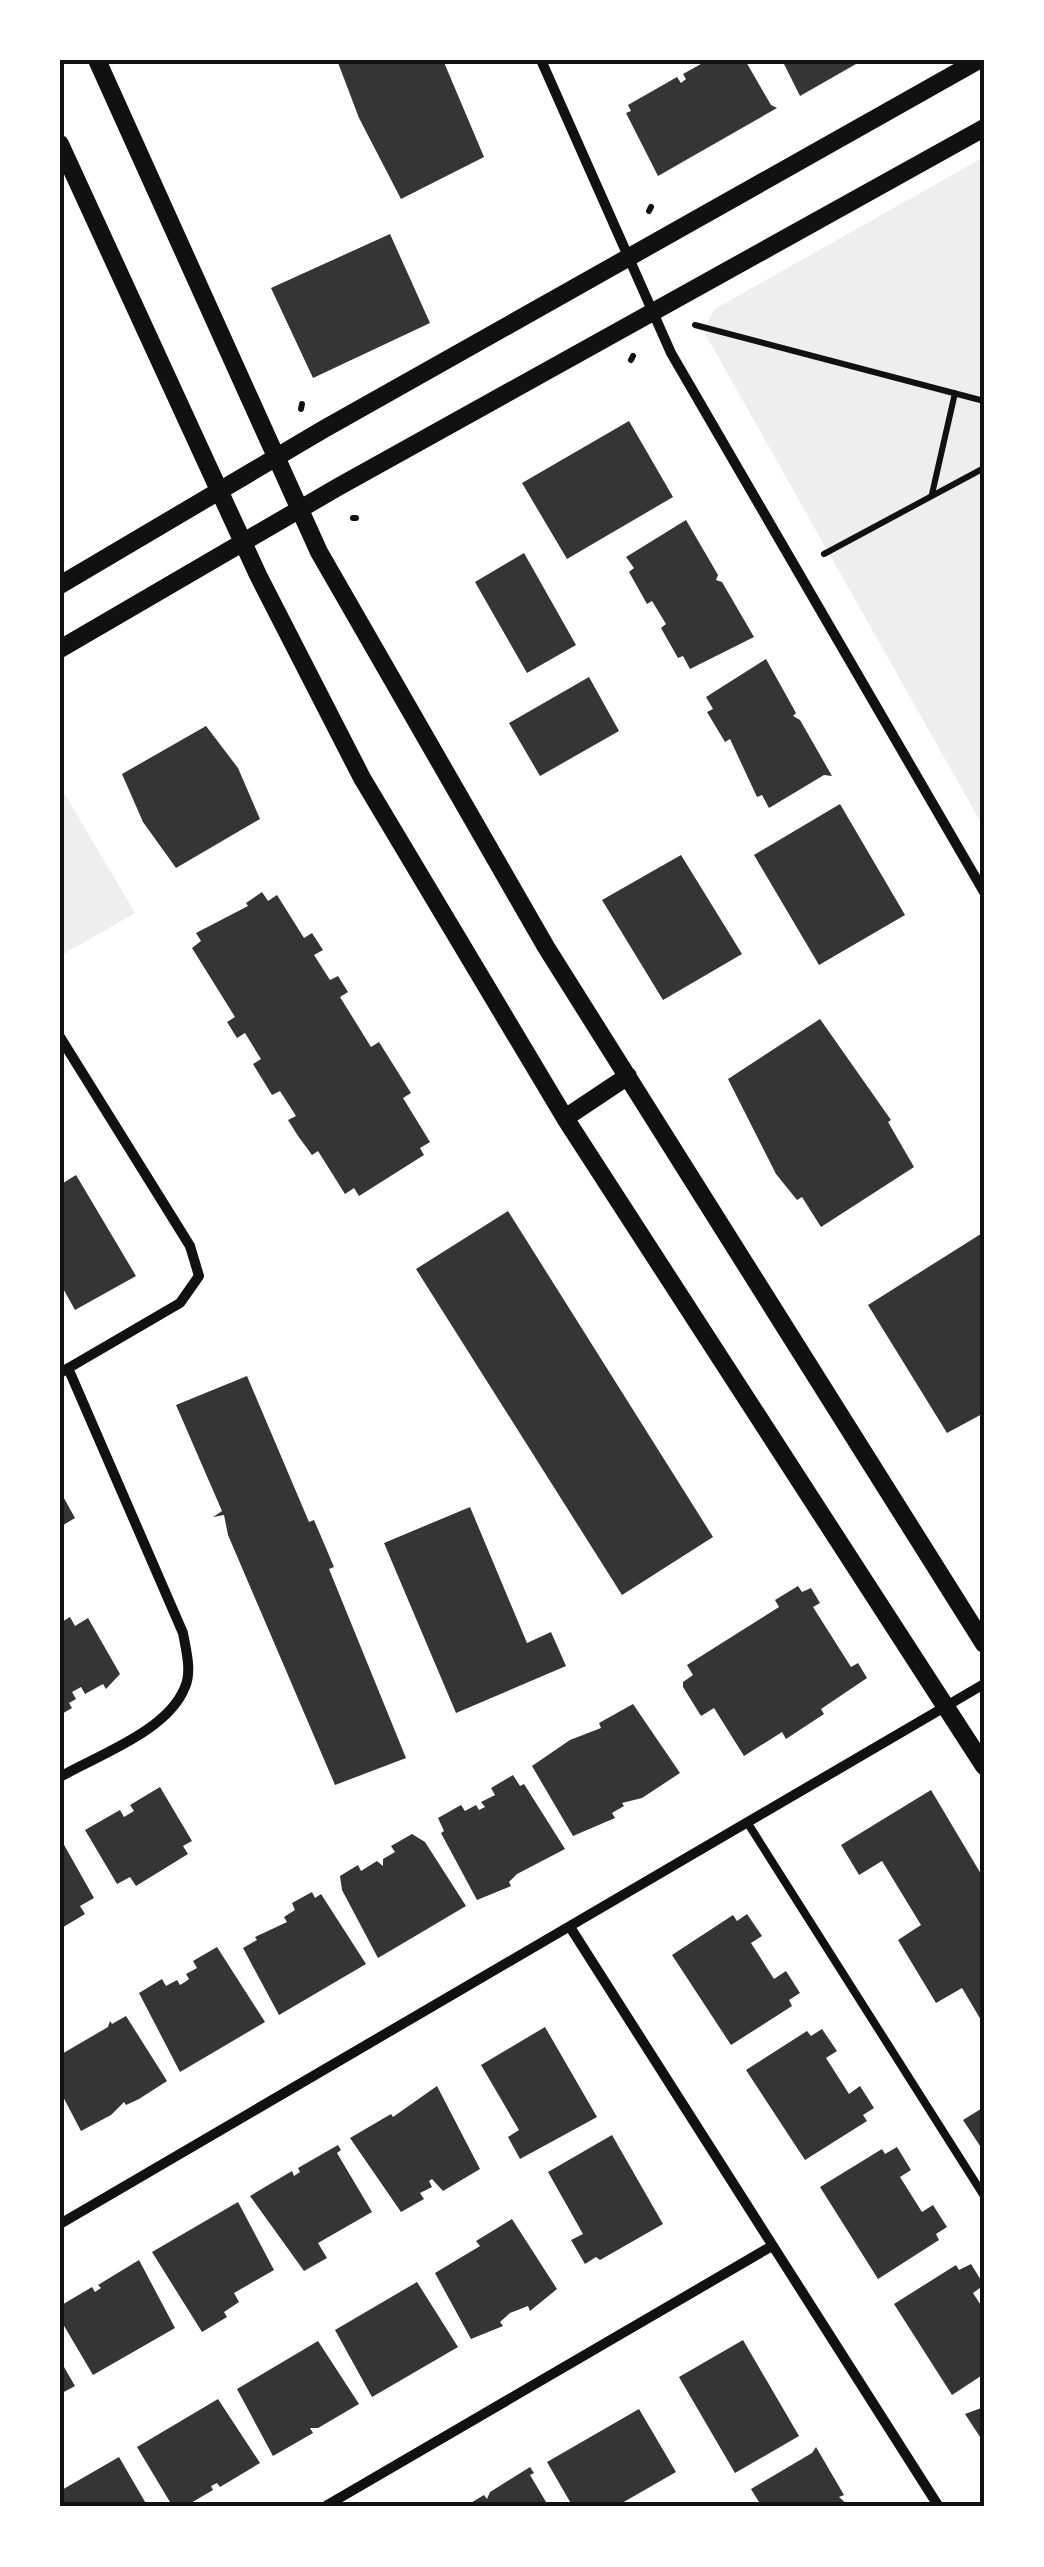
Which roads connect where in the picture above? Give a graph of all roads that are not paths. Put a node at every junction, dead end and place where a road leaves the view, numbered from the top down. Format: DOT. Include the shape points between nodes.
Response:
graph roads {
  1 [pos="97,60"];
  2 [pos="541,60"];
  3 [pos="979,60"];
  4 [pos="984,128"];
  5 [pos="60,144"];
  6 [pos="628,258"];
  7 [pos="652,313"];
  8 [pos="278,458"];
  9 [pos="222,492"];
  10 [pos="300,510"];
  11 [pos="244,543"];
  12 [pos="60,585"];
  13 [pos="60,649"];
  14 [pos="984,892"];
  15 [pos="60,1037"];
  16 [pos="628,1076"];
  17 [pos="565,1118"];
  18 [pos="64,1370"];
  19 [pos="984,1644"];
  20 [pos="984,1684"];
  21 [pos="946,1708"];
  22 [pos="984,1766"];
  23 [pos="60,1777"];
  24 [pos="747,1822"];
  25 [pos="570,1927"];
  26 [pos="984,2196"];
  27 [pos="60,2224"];
  28 [pos="772,2246"];
  29 [pos="324,2507"];
  30 [pos="939,2507"];
  1 -- 8 [label="street"];
  2 -- 6 [label="street"];
  3 -- 6 [label="street"];
  4 -- 7 [label="street"];
  5 -- 9 [label="street"];
  6 -- 7 [label="street"];
  6 -- 8 [label="street"];
  7 -- 10 [label="street"];
  7 -- 14 [label="street"];
  8 -- 9 [label="street"];
  8 -- 10 [label="street"];
  9 -- 11 [label="street"];
  9 -- 12 [label="street"];
  10 -- 11 [label="street"];
  10 -- 16 [label="street" via="440,766"];
  11 -- 13 [label="street"];
  11 -- 17 [label="street" via="362,778"];
  15 -- 18 [label="street" via="190,1246 198,1276 180,1303"];
  16 -- 17 [label="street"];
  16 -- 19 [label="street"];
  17 -- 21 [label="street"];
  18 -- 23 [label="street" via="183,1633 188,1660 186,1686 172,1708"];
  20 -- 21 [label="street"];
  21 -- 22 [label="street"];
  21 -- 24 [label="street"];
  24 -- 25 [label="street"];
  24 -- 26 [label="lane"];
  25 -- 27 [label="street"];
  25 -- 28 [label="street"];
  28 -- 29 [label="street"];
  28 -- 30 [label="street"];
}
